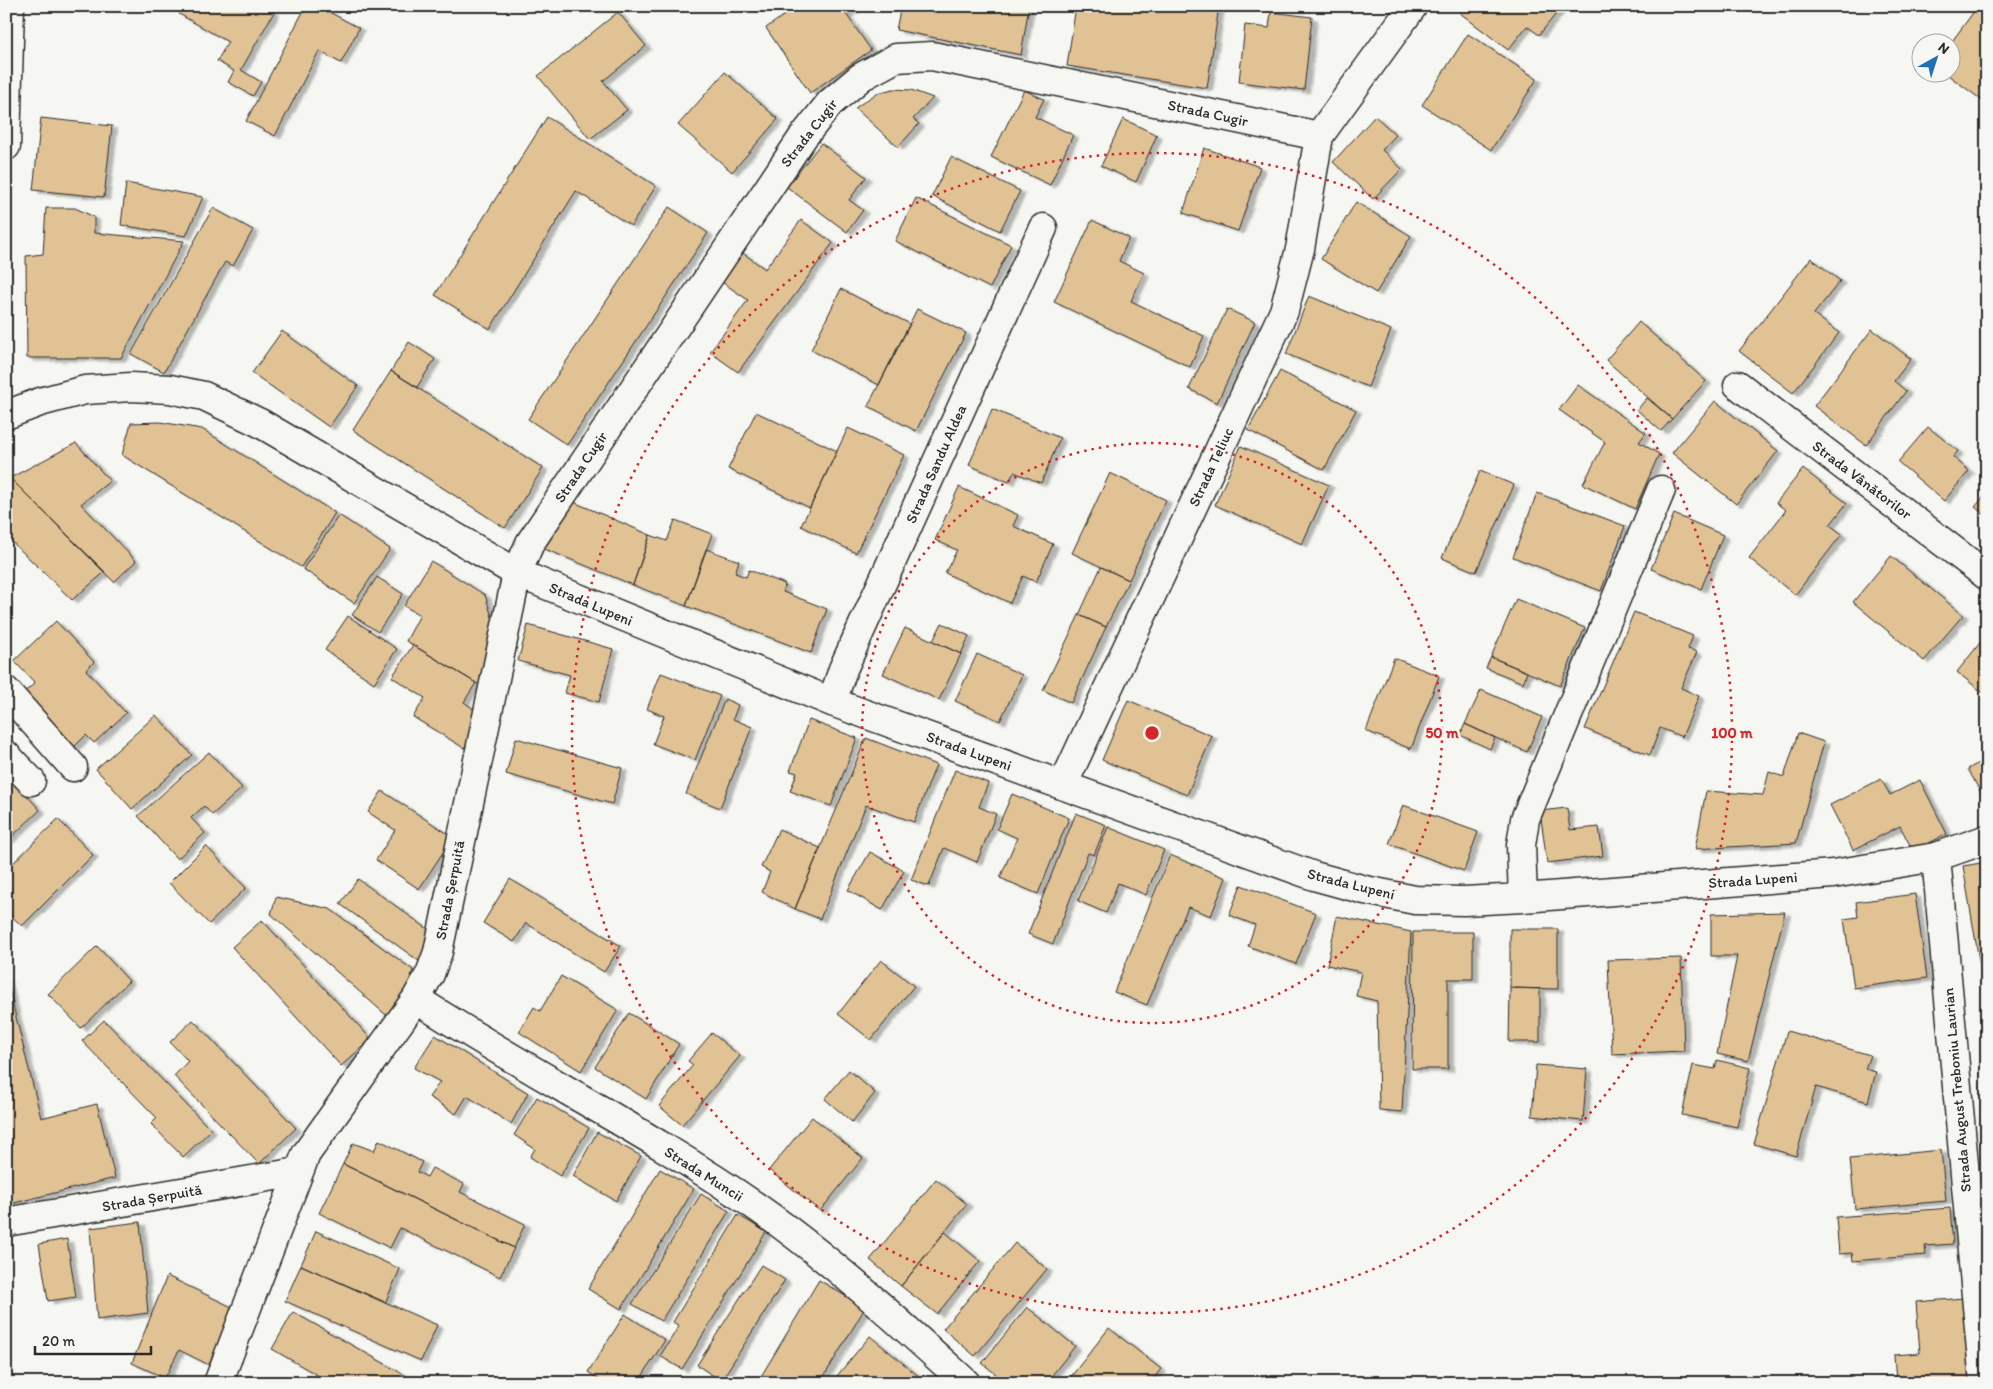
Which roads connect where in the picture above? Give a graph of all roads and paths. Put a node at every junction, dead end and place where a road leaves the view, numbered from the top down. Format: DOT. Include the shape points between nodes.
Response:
graph roads {
  1 [pos="10,6"];
  2 [pos="1413,6"];
  3 [pos="1319,136"];
  4 [pos="6,146"];
  5 [pos="1044,228"];
  6 [pos="1738,385"];
  7 [pos="6,415"];
  8 [pos="1660,490"];
  9 [pos="517,573"];
  10 [pos="1987,576"];
  11 [pos="6,691"];
  12 [pos="832,702"];
  13 [pos="6,754"];
  14 [pos="73,767"];
  15 [pos="31,781"];
  16 [pos="1063,785"];
  17 [pos="1987,840"];
  18 [pos="1936,856"];
  19 [pos="1523,898"];
  20 [pos="416,999"];
  21 [pos="298,1172"];
  22 [pos="6,1222"];
  23 [pos="218,1383"];
  24 [pos="966,1383"];
  25 [pos="1984,1383"];
  1 -- 4 [label="street"];
  2 -- 3 [label="street"];
  3 -- 9 [label="street, Strada Cugir" via="932,56 896,58 861,77 830,103 803,137 530,543"];
  3 -- 16 [label="street, Strada Teliuc" via="1300,249 1284,311"];
  5 -- 12 [label="street, Strada Sandu Aldea" via="843,669"];
  6 -- 10 [label="street, Strada Vânătorilor"];
  7 -- 9 [label="street, Strada Lupeni" via="84,390 151,388 204,396 260,423"];
  8 -- 19 [label="street" via="1525,819 1521,845"];
  9 -- 12 [label="street, Strada Lupeni"];
  9 -- 20 [label="street, Strada Șerpuită" via="438,952"];
  11 -- 14 [label="street"];
  12 -- 16 [label="street, Strada Lupeni"];
  13 -- 15 [label="street"];
  16 -- 19 [label="street, Strada Lupeni" via="1314,876 1365,890 1415,900"];
  17 -- 18 [label="street, Strada Lupeni"];
  18 -- 19 [label="street, Strada Lupeni" via="1833,874"];
  18 -- 25 [label="street, Strada August Treboniu Laurian"];
  20 -- 21 [label="street, Strada Șerpuită" via="306,1154"];
  20 -- 24 [label="street, Strada Muncii" via="758,1208 836,1268"];
  21 -- 22 [label="street, Strada Șerpuită"];
  21 -- 23 [label="street, Strada Șerpuită"];
}
